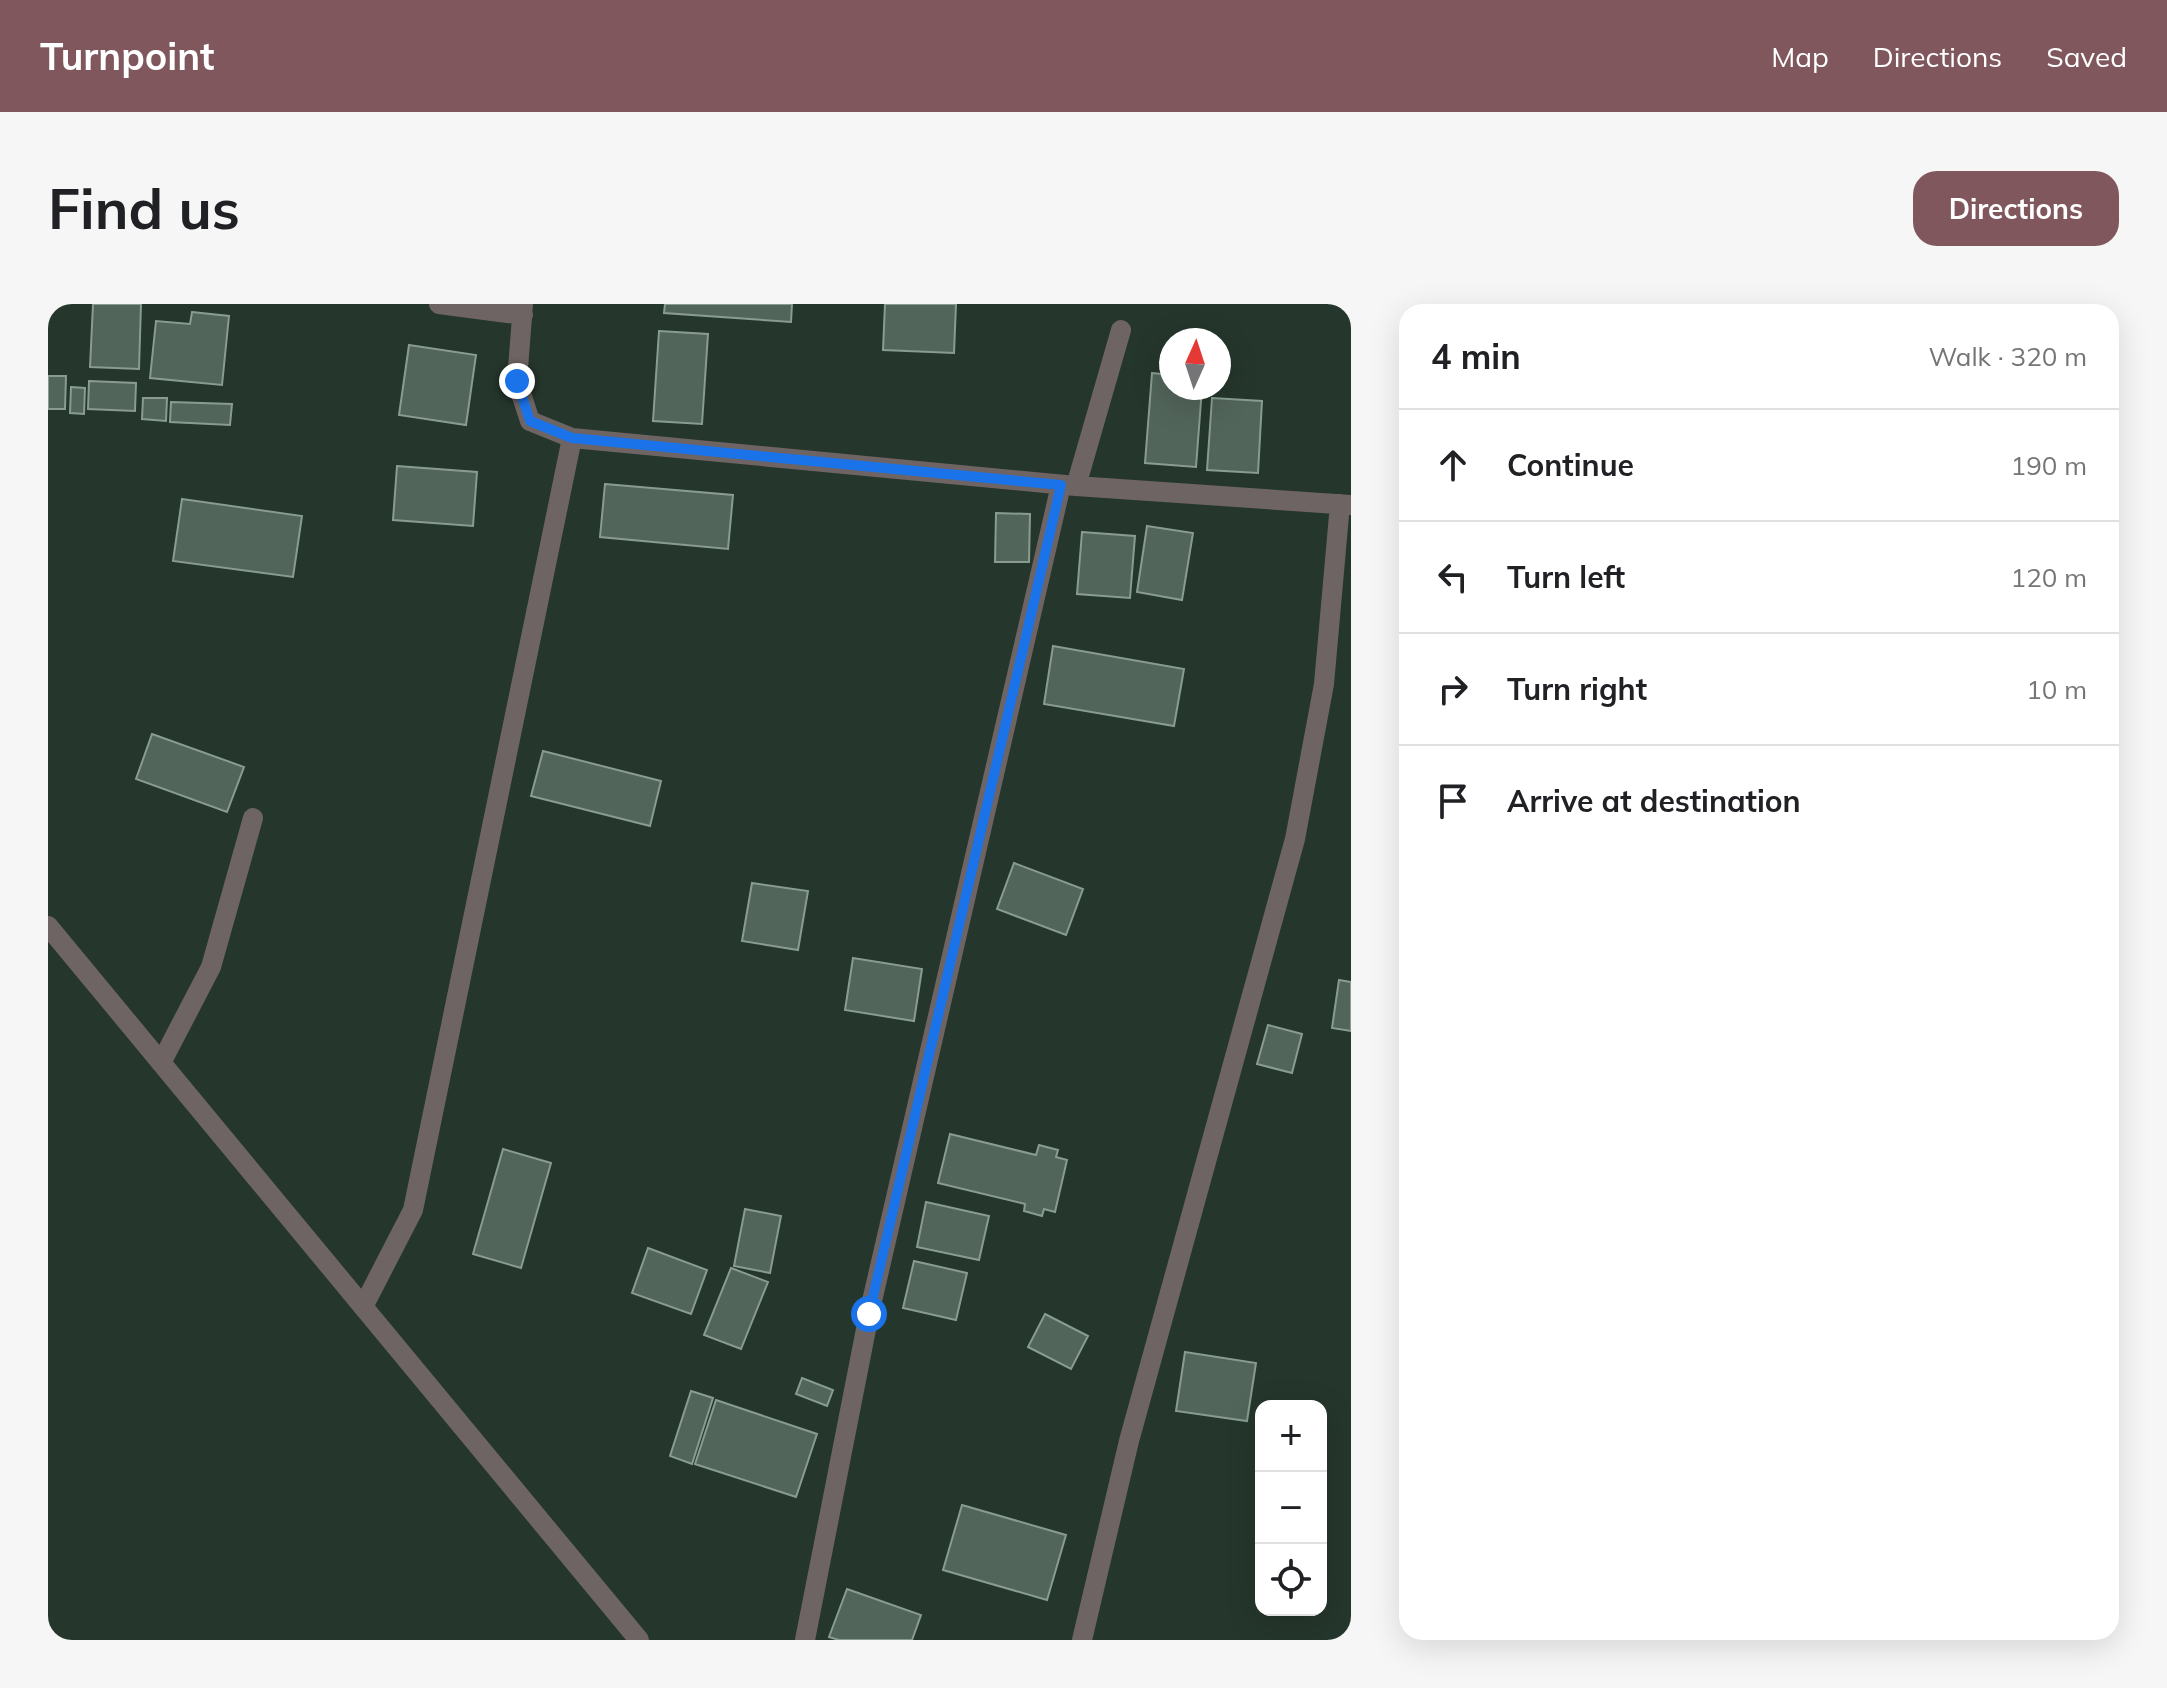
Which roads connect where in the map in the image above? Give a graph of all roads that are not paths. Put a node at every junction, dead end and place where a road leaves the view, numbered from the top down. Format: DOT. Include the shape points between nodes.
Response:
graph roads {
  1 [pos="439,304"];
  2 [pos="523,309"];
  3 [pos="1121,330"];
  4 [pos="572,438"];
  5 [pos="1069,486"];
  6 [pos="1346,504"];
  7 [pos="253,818"];
  8 [pos="48,926"];
  9 [pos="161,1063"];
  10 [pos="363,1307"];
  11 [pos="639,1640"];
  12 [pos="805,1640"];
  13 [pos="1082,1640"];
  1 -- 2 [label="street"];
  2 -- 4 [label="street" via="517,381 530,421"];
  3 -- 5 [label="street"];
  4 -- 5 [label="street"];
  4 -- 10 [label="street" via="413,1210"];
  5 -- 6 [label="street"];
  5 -- 12 [label="street" via="869,1314"];
  6 -- 13 [label="street" via="1324,684 1295,839 1129,1441"];
  7 -- 9 [label="street" via="211,967"];
  8 -- 9 [label="street"];
  9 -- 10 [label="street"];
  10 -- 11 [label="street"];
}
